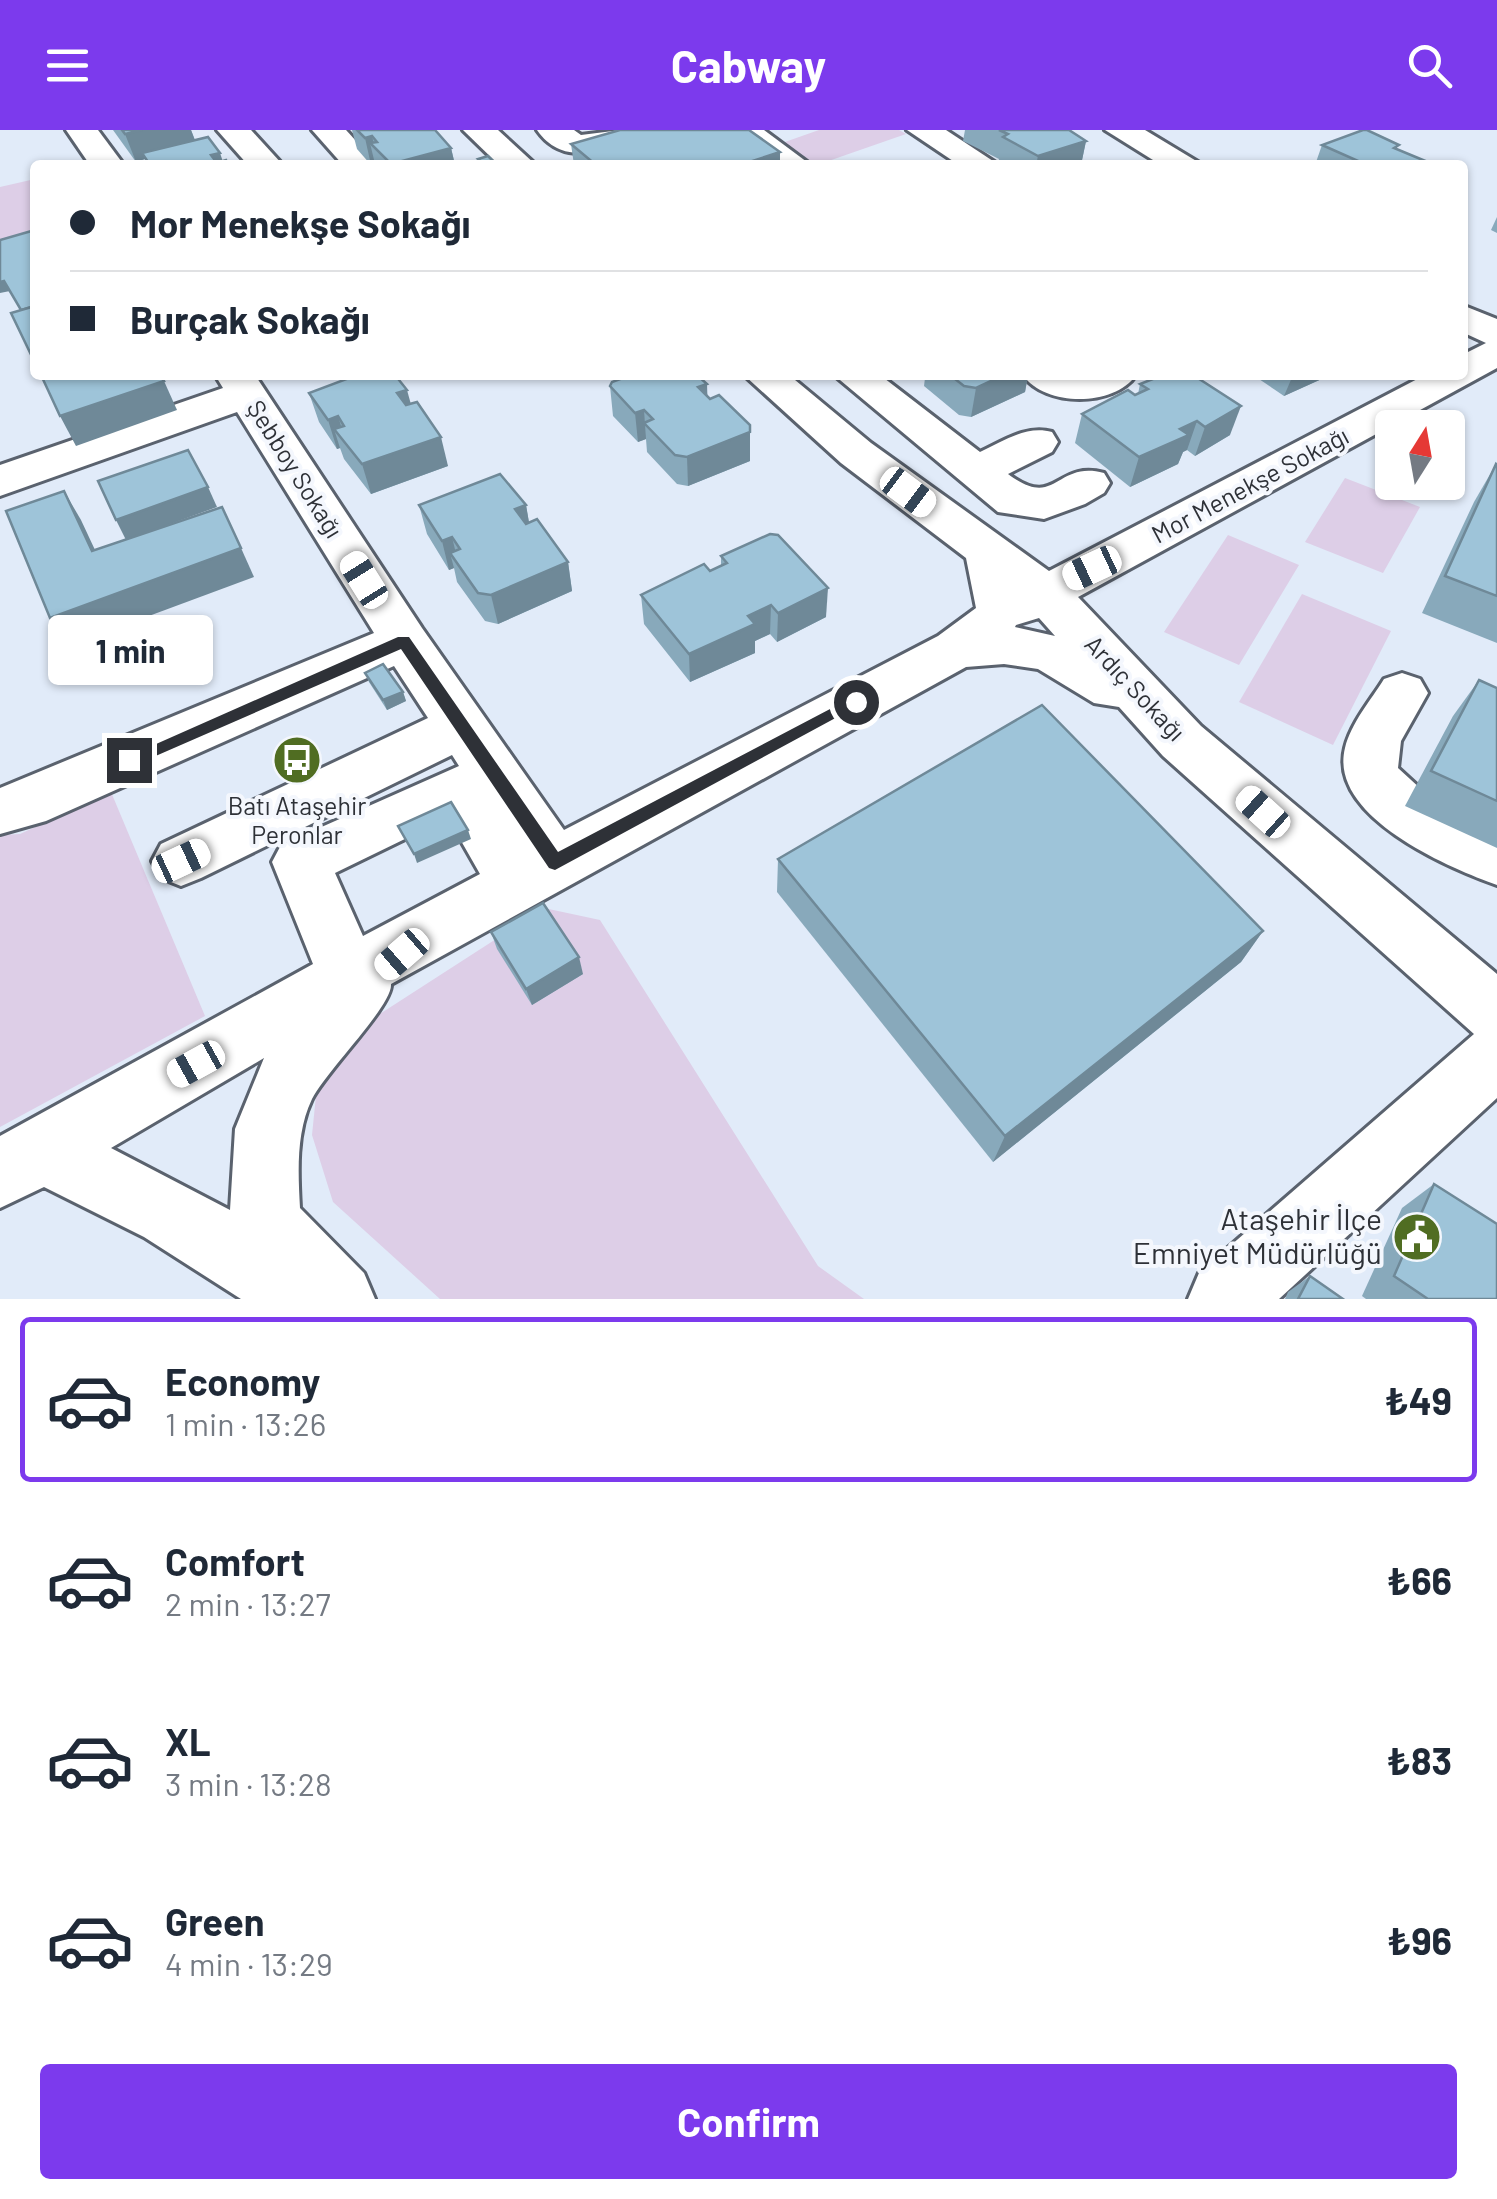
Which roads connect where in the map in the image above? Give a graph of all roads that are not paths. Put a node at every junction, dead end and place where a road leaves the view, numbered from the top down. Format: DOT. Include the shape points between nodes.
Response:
graph roads {
  1 [pos="63,130"];
  2 [pos="82,130"];
  3 [pos="232,130"];
  4 [pos="328,130"];
  5 [pos="479,130"];
  6 [pos="553,130"];
  7 [pos="743,130"];
  8 [pos="923,130"];
  9 [pos="1122,130"];
  10 [pos="622,155"];
  11 [pos="84,160"];
  12 [pos="103,160"];
  13 [pos="261,160"];
  14 [pos="357,160"];
  15 [pos="512,160"];
  16 [pos="787,160"];
  17 [pos="974,160"];
  18 [pos="1177,160"];
  19 [pos="1468,319"];
  20 [pos="1497,334"];
  21 [pos="1497,352"];
  22 [pos="1468,368"];
  23 [pos="770,380"];
  24 [pos="860,380"];
  25 [pos="1055,380"];
  26 [pos="1103,380"];
  27 [pos="1446,380"];
  28 [pos="241,385"];
  29 [pos="1037,442"];
  30 [pos="975,472"];
  31 [pos="0,481"];
  32 [pos="1088,484"];
  33 [pos="987,550"];
  34 [pos="1043,591"];
  35 [pos="974,638"];
  36 [pos="404,641"];
  37 [pos="1402,693"];
  38 [pos="462,726"];
  39 [pos="1171,730"];
  40 [pos="0,811"];
  41 [pos="1497,860"];
  42 [pos="181,861"];
  43 [pos="536,873"];
  44 [pos="428,931"];
  45 [pos="349,976"];
  46 [pos="1497,1014"];
  47 [pos="1497,1055"];
  48 [pos="22,1163"];
  49 [pos="307,1299"];
  50 [pos="338,1299"];
  51 [pos="1225,1299"];
  1 -- 11 [label="street"];
  2 -- 12 [label="street"];
  3 -- 13 [label="street"];
  4 -- 14 [label="street"];
  5 -- 15 [label="street"];
  6 -- 10 [label="street" via="575,146"];
  7 -- 16 [label="street"];
  8 -- 17 [label="street"];
  9 -- 18 [label="street"];
  19 -- 20 [label="street"];
  21 -- 22 [label="street"];
  23 -- 33 [label="street, Ardıç Sokağı"];
  24 -- 30 [label="street"];
  25 -- 26 [label="street" via="1084,387"];
  27 -- 34 [label="street, Mor Menekşe Sokağı"];
  28 -- 31 [label="street"];
  28 -- 36 [label="street, Şebboy Sokağı"];
  29 -- 30 [label="street"];
  30 -- 32 [label="street" via="1031,507"];
  33 -- 34 [label="street, Ardıç Sokağı"];
  33 -- 35 [label="street" via="1003,609"];
  34 -- 35 [label="street, Mor Menekşe Sokağı"];
  34 -- 39 [label="street, Ardıç Sokağı"];
  35 -- 39 [label="street" via="1064,655"];
  35 -- 43 [label="street, Mor Menekşe Sokağı"];
  36 -- 38 [label="street, Şebboy Sokağı"];
  36 -- 40 [label="street" via="26,806"];
  37 -- 41 [label="street" via="1370,750 1371,772 1402,812"];
  38 -- 42 [label="street"];
  38 -- 43 [label="street, Şebboy Sokağı"];
  39 -- 46 [label="street, Ardıç Sokağı"];
  43 -- 44 [label="street, Mor Menekşe Sokağı"];
  43 -- 45 [label="street" via="459,788 302,862"];
  44 -- 45 [label="street, Mor Menekşe Sokağı"];
  44 -- 50 [label="street" via="324,1021 274,1109 262,1154 266,1222"];
  45 -- 48 [label="street, Mor Menekşe Sokağı"];
  47 -- 51 [label="street"];
  48 -- 49 [label="street" via="169,1212"];
}
